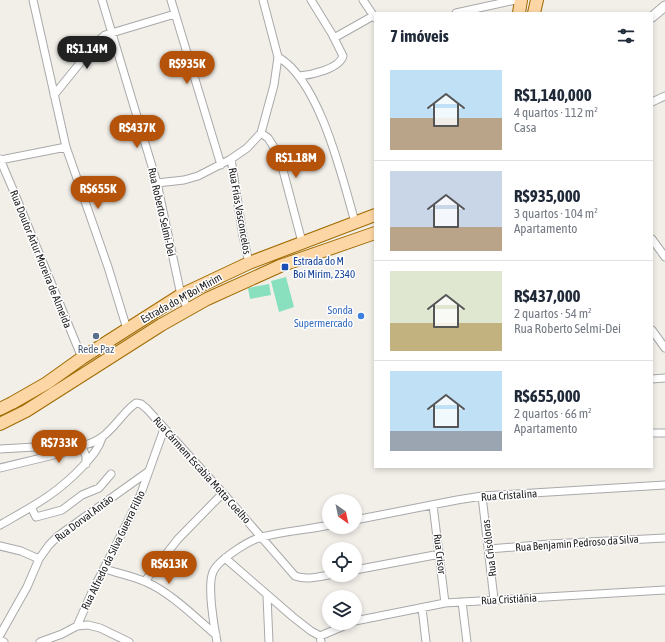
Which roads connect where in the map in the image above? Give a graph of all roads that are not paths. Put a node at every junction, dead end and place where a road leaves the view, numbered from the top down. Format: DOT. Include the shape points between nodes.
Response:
graph roads {
  1 [pos="33,0"];
  2 [pos="102,0"];
  3 [pos="171,0"];
  4 [pos="263,0"];
  5 [pos="311,0"];
  6 [pos="362,0"];
  7 [pos="515,0"];
  8 [pos="521,0"];
  9 [pos="537,0"];
  10 [pos="665,6"];
  11 [pos="461,12"];
  12 [pos="519,12"];
  13 [pos="534,12"];
  14 [pos="176,14"];
  15 [pos="653,16"];
  16 [pos="374,17"];
  17 [pos="112,33"];
  18 [pos="334,38"];
  19 [pos="278,57"];
  20 [pos="299,76"];
  21 [pos="54,95"];
  22 [pos="665,96"];
  23 [pos="653,102"];
  24 [pos="261,133"];
  25 [pos="66,147"];
  26 [pos="231,159"];
  27 [pos="0,160"];
  28 [pos="220,165"];
  29 [pos="157,183"];
  30 [pos="374,215"];
  31 [pos="355,222"];
  32 [pos="374,233"];
  33 [pos="653,240"];
  34 [pos="302,242"];
  35 [pos="665,257"];
  36 [pos="249,263"];
  37 [pos="181,295"];
  38 [pos="188,309"];
  39 [pos="127,329"];
  40 [pos="653,331"];
  41 [pos="665,348"];
  42 [pos="82,358"];
  43 [pos="665,378"];
  44 [pos="653,379"];
  45 [pos="0,409"];
  46 [pos="0,424"];
  47 [pos="164,429"];
  48 [pos="653,433"];
  49 [pos="665,433"];
  50 [pos="102,438"];
  51 [pos="70,446"];
  52 [pos="81,446"];
  53 [pos="40,447"];
  54 [pos="0,449"];
  55 [pos="34,459"];
  56 [pos="86,464"];
  57 [pos="0,468"];
  58 [pos="149,471"];
  59 [pos="111,474"];
  60 [pos="665,484"];
  61 [pos="223,493"];
  62 [pos="482,496"];
  63 [pos="433,505"];
  64 [pos="31,507"];
  65 [pos="362,519"];
  66 [pos="0,525"];
  67 [pos="322,527"];
  68 [pos="261,537"];
  69 [pos="665,538"];
  70 [pos="0,546"];
  71 [pos="489,550"];
  72 [pos="440,554"];
  73 [pos="225,558"];
  74 [pos="39,559"];
  75 [pos="104,569"];
  76 [pos="362,569"];
  77 [pos="322,576"];
  78 [pos="145,581"];
  79 [pos="665,590"];
  80 [pos="267,596"];
  81 [pos="494,599"];
  82 [pos="462,602"];
  83 [pos="445,603"];
  84 [pos="422,608"];
  85 [pos="362,620"];
  86 [pos="77,626"];
  87 [pos="338,630"];
  88 [pos="0,635"];
  89 [pos="216,639"];
  90 [pos="321,639"];
  91 [pos="0,640"];
  92 [pos="4,642"];
  93 [pos="40,642"];
  94 [pos="129,642"];
  95 [pos="269,642"];
  96 [pos="426,642"];
  97 [pos="468,642"];
  1 -- 21 [label="street"];
  2 -- 17 [label="street, Rua Roberto Selmi-Dei"];
  3 -- 14 [label="street"];
  4 -- 19 [label="street"];
  5 -- 18 [label="street"];
  6 -- 16 [label="street"];
  7 -- 11 [label="street"];
  8 -- 12 [label="main road"];
  9 -- 13 [label="main road"];
  10 -- 15 [label="street"];
  14 -- 17 [label="street"];
  14 -- 28 [label="street"];
  16 -- 18 [label="street"];
  17 -- 21 [label="street" via="97,42"];
  17 -- 29 [label="street, Rua Roberto Selmi-Dei"];
  18 -- 20 [label="street" via="342,52 342,60 319,73"];
  19 -- 20 [label="street"];
  19 -- 24 [label="street" via="274,85"];
  20 -- 31 [label="street" via="326,128"];
  21 -- 25 [label="street"];
  22 -- 23 [label="street"];
  24 -- 26 [label="street" via="247,148"];
  24 -- 34 [label="street" via="268,138 279,155"];
  25 -- 27 [label="street"];
  25 -- 39 [label="street"];
  26 -- 28 [label="street"];
  26 -- 36 [label="street, Rua Frias Vasconcelos" via="242,236"];
  27 -- 42 [label="street, Rua Doutor Artur Moreira de Almeida"];
  28 -- 29 [label="street" via="184,180"];
  29 -- 37 [label="street, Rua Roberto Selmi-Dei"];
  30 -- 31 [label="main road, Estrada do M'Boi Mirim"];
  31 -- 34 [label="main road, Estrada do M'Boi Mirim"];
  32 -- 38 [label="main road, Estrada do M'Boi Mirim" via="280,266"];
  33 -- 35 [label="street"];
  34 -- 36 [label="main road, Estrada do M'Boi Mirim"];
  36 -- 37 [label="main road, Estrada do M'Boi Mirim"];
  37 -- 38 [label="street, Rua Roberto Selmi-Dei"];
  37 -- 39 [label="main road, Estrada do M'Boi Mirim"];
  38 -- 46 [label="main road, Estrada do M'Boi Mirim" via="32,407"];
  39 -- 42 [label="main road, Estrada do M'Boi Mirim"];
  40 -- 41 [label="street"];
  42 -- 45 [label="main road, Estrada do M'Boi Mirim" via="47,383"];
  43 -- 44 [label="street"];
  47 -- 50 [label="street, Rua Cármem Escabia Motta Coelho" via="148,409 136,403"];
  47 -- 58 [label="street, Rua Alfredo da Silva Guerra Filho"];
  47 -- 61 [label="street, Rua Cármem Escabia Motta Coelho"];
  48 -- 49 [label="street"];
  50 -- 52 [label="street"];
  50 -- 56 [label="street"];
  51 -- 52 [label="street"];
  51 -- 53 [label="street"];
  51 -- 55 [label="street" via="62,453"];
  52 -- 56 [label="street" via="86,456"];
  53 -- 54 [label="street"];
  53 -- 55 [label="street" via="40,454"];
  55 -- 57 [label="street"];
  56 -- 64 [label="street" via="58,491"];
  58 -- 74 [label="street, Rua Dorval Antão" via="58,536"];
  58 -- 75 [label="street, Rua Alfredo da Silva Guerra Filho"];
  59 -- 64 [label="street" via="98,488 82,495 62,510 36,516"];
  60 -- 62 [label="street, Rua Cristalina"];
  61 -- 68 [label="street, Rua Cármem Escabia Motta Coelho"];
  61 -- 78 [label="street" via="178,539"];
  62 -- 63 [label="street, Rua Cristalina"];
  62 -- 71 [label="street, Rua Crisóloras"];
  63 -- 65 [label="street, Rua Cristalina"];
  63 -- 72 [label="street, Rua Crisor"];
  64 -- 66 [label="street"];
  67 -- 68 [label="street"];
  68 -- 73 [label="street"];
  68 -- 77 [label="street, Rua Cármem Escabia Motta Coelho" via="295,576"];
  69 -- 71 [label="street, Rua Benjamin Pedroso da Silva"];
  70 -- 74 [label="street"];
  71 -- 81 [label="street, Rua Crisóloras"];
  72 -- 76 [label="street"];
  72 -- 83 [label="street, Rua Crisor"];
  73 -- 80 [label="street"];
  73 -- 89 [label="street" via="215,566 210,583"];
  74 -- 88 [label="street, Rua Dorval Antão" via="27,587"];
  75 -- 78 [label="street"];
  75 -- 86 [label="street, Rua Alfredo da Silva Guerra Filho"];
  78 -- 89 [label="street" via="180,605"];
  79 -- 81 [label="street, Rua Cristiânia"];
  80 -- 90 [label="street"];
  80 -- 95 [label="street"];
  81 -- 82 [label="street, Rua Cristiânia"];
  82 -- 83 [label="street, Rua Cristiânia"];
  82 -- 97 [label="street"];
  83 -- 84 [label="street, Rua Cristiânia"];
  84 -- 85 [label="street, Rua Cristiânia"];
  84 -- 96 [label="street"];
  86 -- 93 [label="street"];
  86 -- 94 [label="street" via="100,628"];
  87 -- 90 [label="street"];
  91 -- 92 [label="street"];
}
